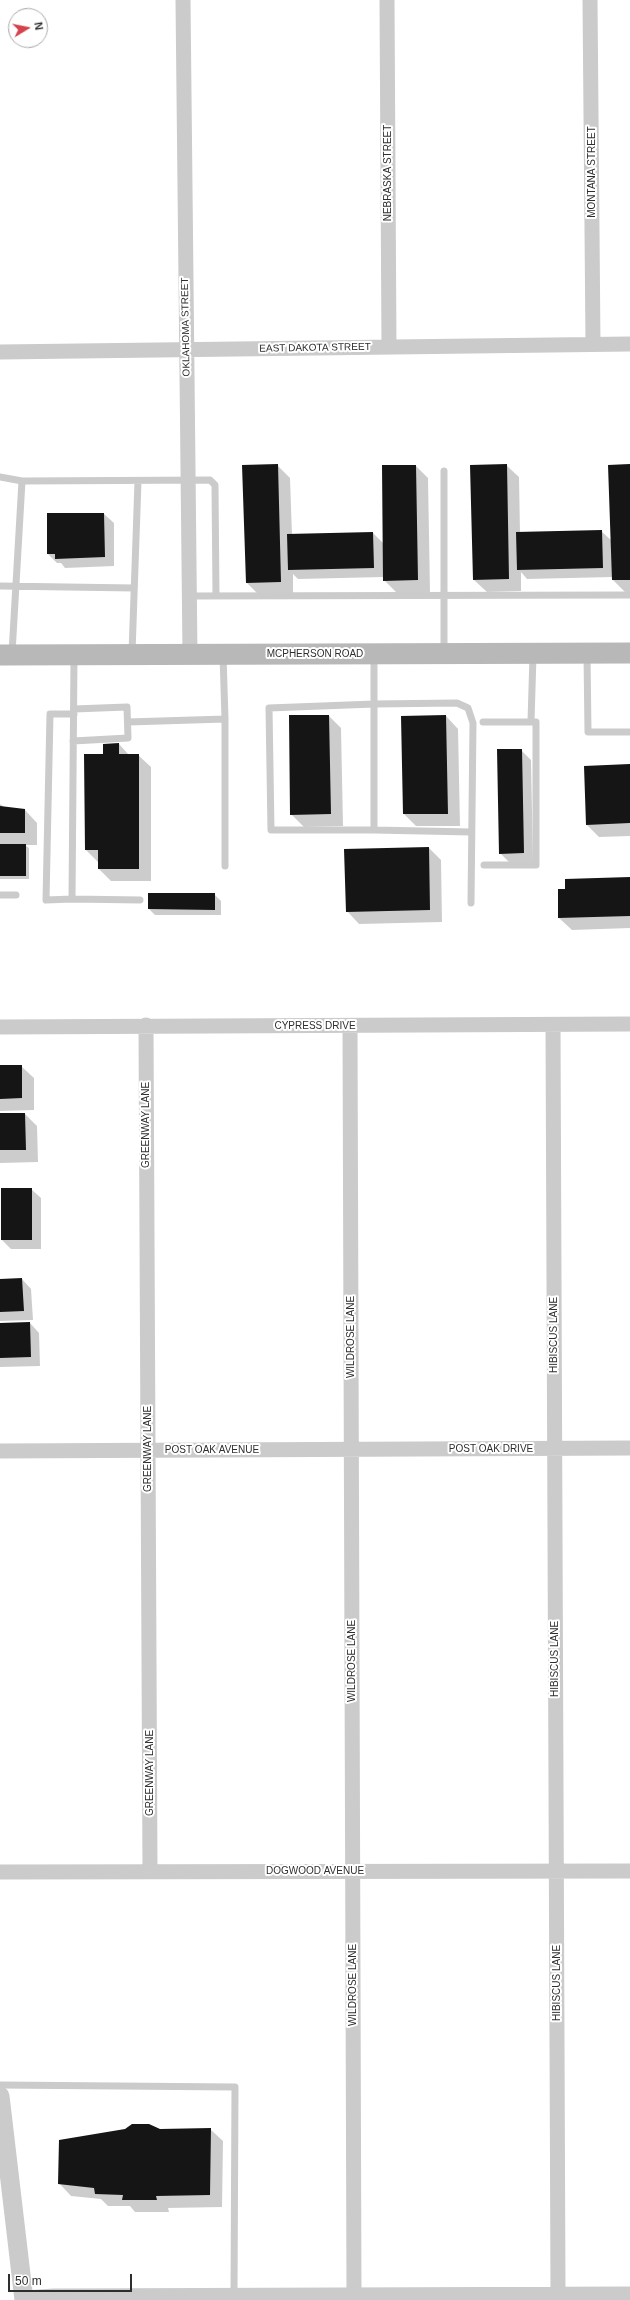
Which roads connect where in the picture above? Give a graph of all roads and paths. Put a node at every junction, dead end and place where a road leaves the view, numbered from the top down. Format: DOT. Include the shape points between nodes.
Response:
graph roads {
  1 [pos="183,0"];
  2 [pos="387,0"];
  3 [pos="590,0"];
  4 [pos="593,344"];
  5 [pos="630,344"];
  6 [pos="389,347"];
  7 [pos="186,349"];
  8 [pos="0,352"];
  9 [pos="444,471"];
  10 [pos="0,477"];
  11 [pos="22,481"];
  12 [pos="138,481"];
  13 [pos="188,481"];
  14 [pos="0,586"];
  15 [pos="15,586"];
  16 [pos="134,588"];
  17 [pos="630,595"];
  18 [pos="189,596"];
  19 [pos="216,596"];
  20 [pos="445,596"];
  21 [pos="533,653"];
  22 [pos="587,653"];
  23 [pos="630,653"];
  24 [pos="374,654"];
  25 [pos="444,654"];
  26 [pos="6,655"];
  27 [pos="74,655"];
  28 [pos="132,655"];
  29 [pos="190,655"];
  30 [pos="223,655"];
  31 [pos="374,704"];
  32 [pos="74,711"];
  33 [pos="225,719"];
  34 [pos="531,721"];
  35 [pos="128,722"];
  36 [pos="483,722"];
  37 [pos="630,732"];
  38 [pos="73,741"];
  39 [pos="374,830"];
  40 [pos="471,832"];
  41 [pos="484,865"];
  42 [pos="225,866"];
  43 [pos="0,895"];
  44 [pos="16,895"];
  45 [pos="72,899"];
  46 [pos="140,900"];
  47 [pos="470,903"];
  48 [pos="630,1024"];
  49 [pos="146,1025"];
  50 [pos="553,1025"];
  51 [pos="0,1026"];
  52 [pos="350,1026"];
  53 [pos="554,1448"];
  54 [pos="630,1448"];
  55 [pos="351,1450"];
  56 [pos="0,1451"];
  57 [pos="148,1451"];
  58 [pos="353,1870"];
  59 [pos="556,1871"];
  60 [pos="630,1871"];
  61 [pos="0,1872"];
  62 [pos="150,1872"];
  63 [pos="0,2085"];
  64 [pos="0,2096"];
  65 [pos="558,2294"];
  66 [pos="630,2294"];
  67 [pos="234,2295"];
  68 [pos="354,2295"];
  69 [pos="537,2297"];
  70 [pos="310,2298"];
  71 [pos="24,2299"];
  1 -- 7 [label="street, OKLAHOMA STREET"];
  2 -- 6 [label="street, NEBRASKA STREET"];
  3 -- 4 [label="street, MONTANA STREET"];
  4 -- 5 [label="street, EAST DAKOTA STREET"];
  4 -- 6 [label="street, EAST DAKOTA STREET"];
  6 -- 7 [label="street, EAST DAKOTA STREET"];
  7 -- 8 [label="street, EAST DAKOTA STREET"];
  7 -- 13 [label="street, OKLAHOMA STREET"];
  9 -- 20 [label="lane"];
  10 -- 11 [label="lane"];
  11 -- 12 [label="lane"];
  11 -- 15 [label="lane"];
  12 -- 13 [label="lane"];
  12 -- 16 [label="lane"];
  13 -- 18 [label="street, OKLAHOMA STREET"];
  13 -- 19 [label="lane" via="210,480 215,484"];
  14 -- 15 [label="lane"];
  15 -- 16 [label="lane"];
  15 -- 26 [label="lane"];
  16 -- 28 [label="lane"];
  17 -- 20 [label="lane"];
  18 -- 19 [label="lane"];
  18 -- 29 [label="street, OKLAHOMA STREET"];
  19 -- 20 [label="lane"];
  20 -- 25 [label="lane"];
  21 -- 22 [label="main road, MCPHERSON ROAD"];
  21 -- 25 [label="main road, MCPHERSON ROAD"];
  21 -- 34 [label="lane"];
  22 -- 23 [label="main road, MCPHERSON ROAD"];
  22 -- 37 [label="lane" via="588,732"];
  24 -- 25 [label="main road, MCPHERSON ROAD"];
  24 -- 30 [label="main road, MCPHERSON ROAD"];
  24 -- 31 [label="lane"];
  26 -- 27 [label="main road, MCPHERSON ROAD"];
  27 -- 28 [label="main road, MCPHERSON ROAD"];
  27 -- 32 [label="lane"];
  28 -- 29 [label="main road, MCPHERSON ROAD"];
  29 -- 30 [label="main road, MCPHERSON ROAD"];
  30 -- 33 [label="lane"];
  31 -- 39 [label="lane"];
  31 -- 39 [label="lane" via="269,708 271,830"];
  31 -- 40 [label="lane" via="457,703 468,708 473,723"];
  32 -- 35 [label="lane" via="127,707"];
  32 -- 38 [label="lane"];
  32 -- 45 [label="lane" via="50,714 46,900"];
  33 -- 35 [label="lane"];
  33 -- 42 [label="lane"];
  34 -- 36 [label="lane"];
  34 -- 41 [label="lane" via="536,722 536,865"];
  35 -- 38 [label="lane" via="128,738"];
  38 -- 45 [label="lane"];
  39 -- 40 [label="lane"];
  40 -- 47 [label="lane"];
  43 -- 44 [label="lane"];
  45 -- 46 [label="lane"];
  48 -- 50 [label="street, CYPRESS DRIVE"];
  49 -- 51 [label="street, CYPRESS DRIVE"];
  49 -- 52 [label="street, CYPRESS DRIVE"];
  49 -- 57 [label="street, GREENWAY LANE"];
  50 -- 52 [label="street, CYPRESS DRIVE"];
  50 -- 53 [label="street, HIBISCUS LANE"];
  52 -- 55 [label="street, WILDROSE LANE"];
  53 -- 54 [label="street, POST OAK DRIVE"];
  53 -- 55 [label="street, POST OAK DRIVE"];
  53 -- 59 [label="street, HIBISCUS LANE"];
  55 -- 57 [label="street, POST OAK AVENUE"];
  55 -- 58 [label="street, WILDROSE LANE"];
  56 -- 57 [label="street, POST OAK AVENUE"];
  57 -- 62 [label="street, GREENWAY LANE"];
  58 -- 59 [label="street, DOGWOOD AVENUE"];
  58 -- 62 [label="street, DOGWOOD AVENUE"];
  58 -- 68 [label="street, WILDROSE LANE"];
  59 -- 60 [label="street, DOGWOOD AVENUE"];
  59 -- 65 [label="street, HIBISCUS LANE"];
  61 -- 62 [label="street, DOGWOOD AVENUE"];
  63 -- 67 [label="lane" via="235,2087"];
  64 -- 71 [label="street"];
  65 -- 66 [label="street"];
  65 -- 69 [label="street"];
  67 -- 70 [label="street"];
  67 -- 71 [label="street" via="54,2296"];
  68 -- 69 [label="street"];
  68 -- 70 [label="street"];
}
